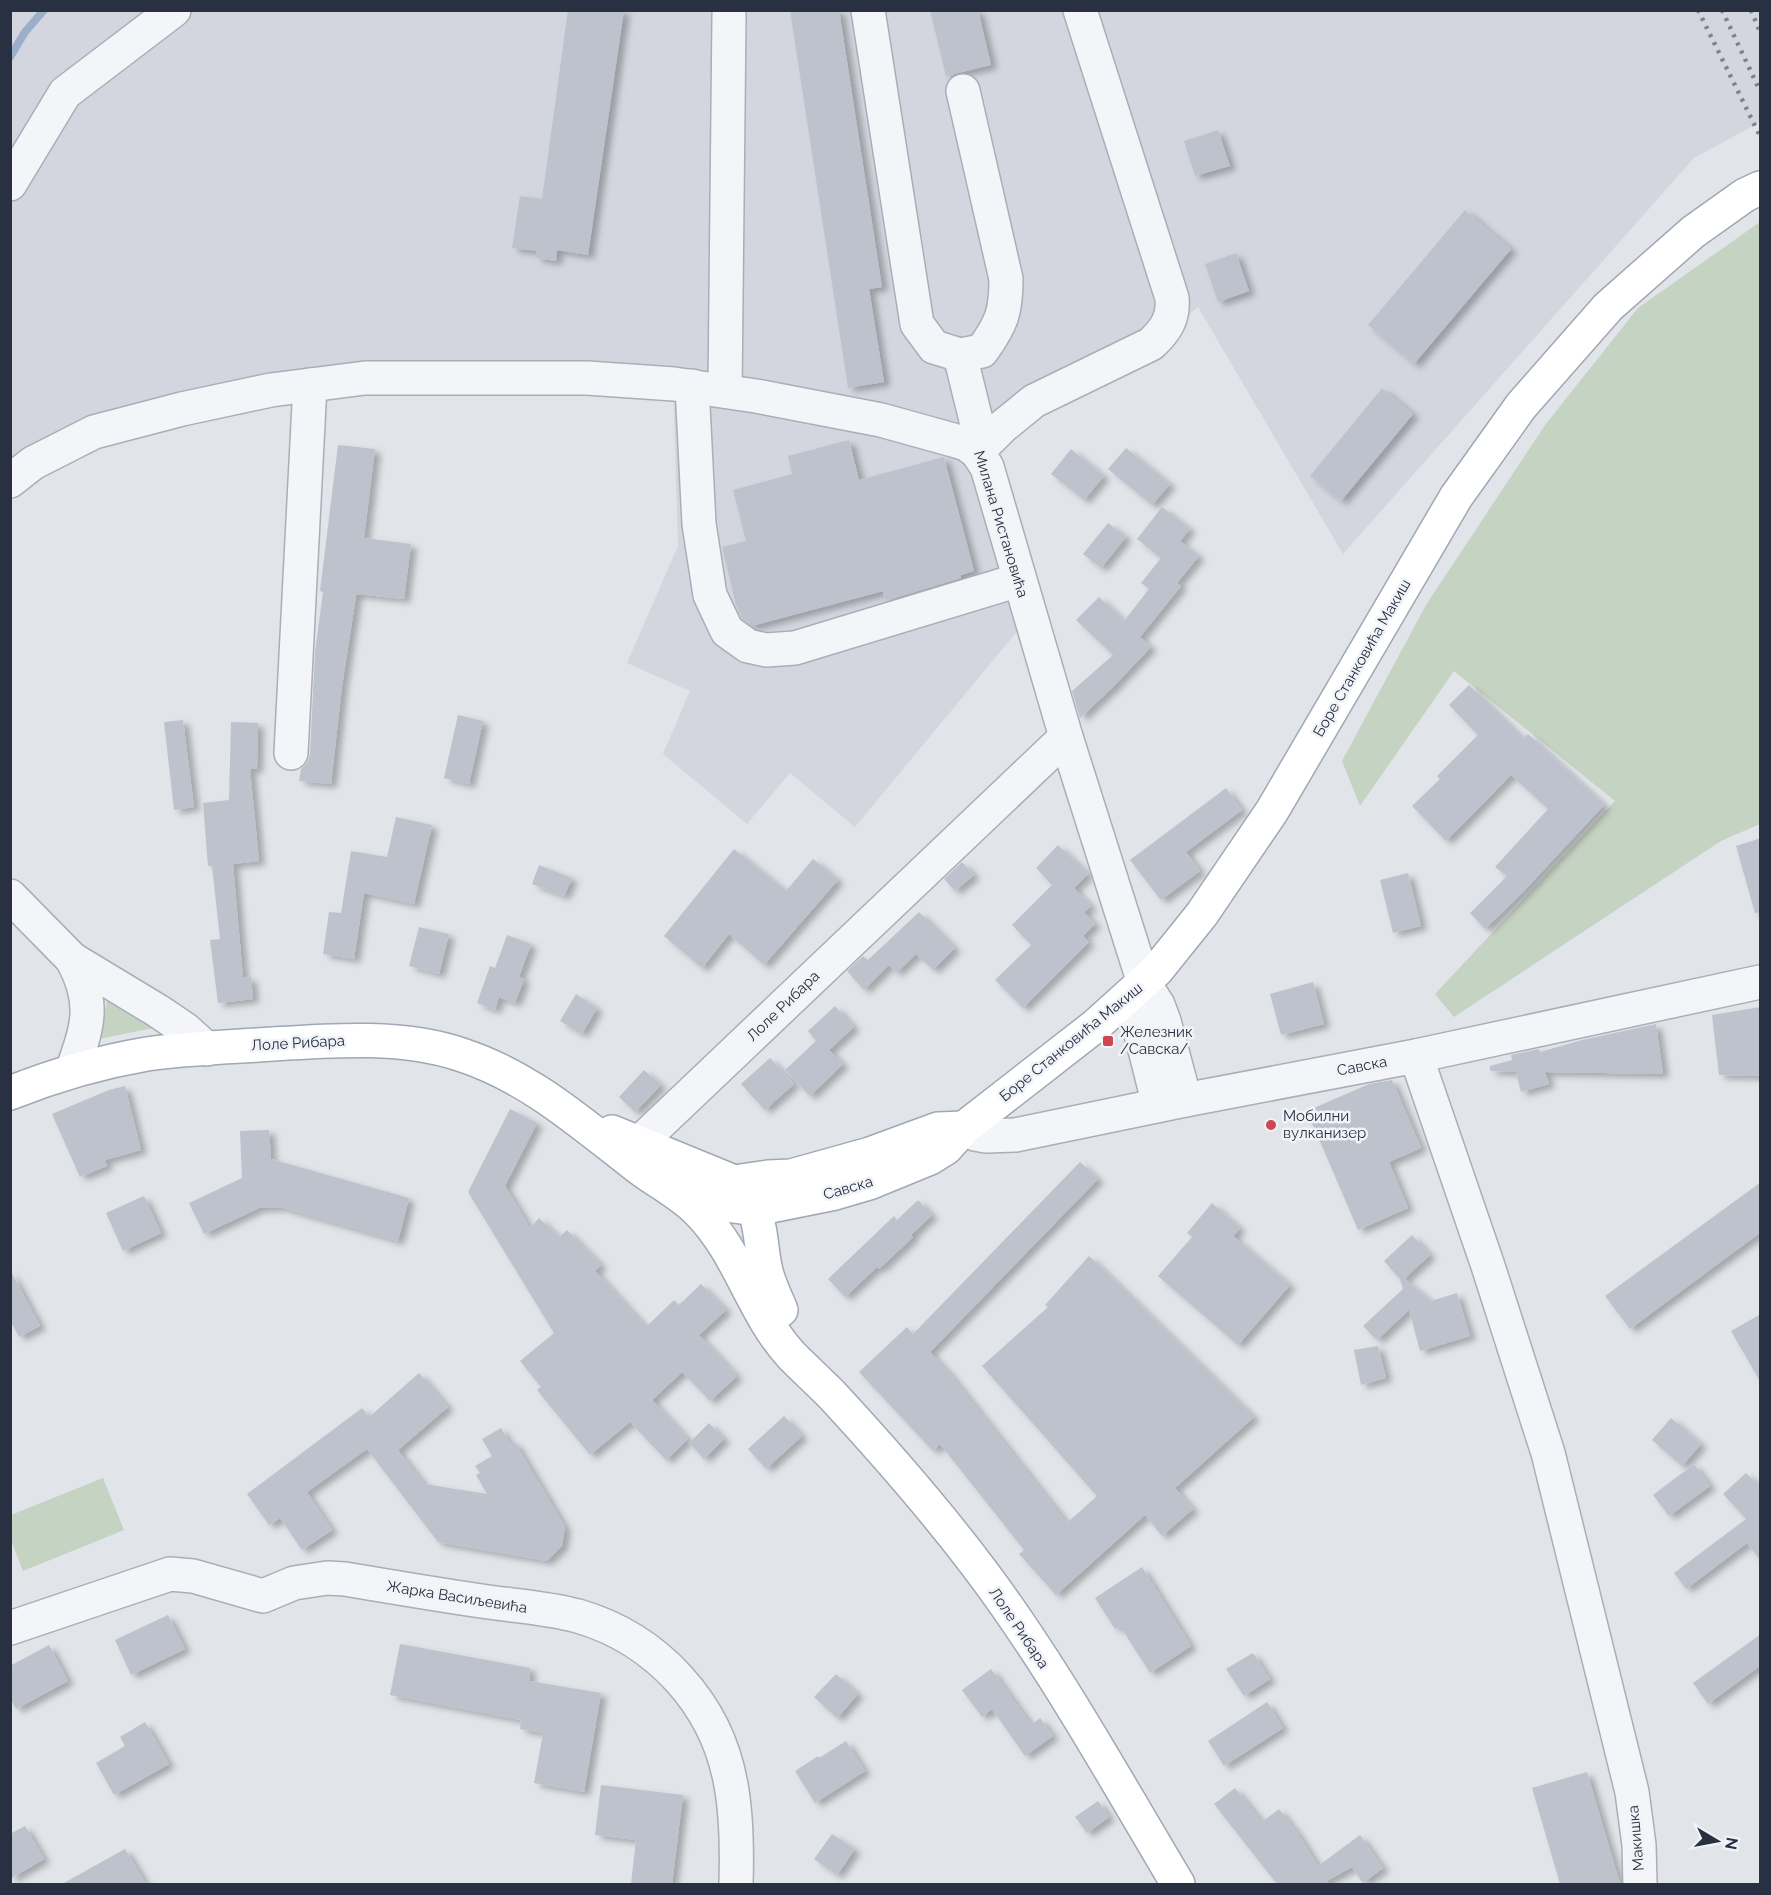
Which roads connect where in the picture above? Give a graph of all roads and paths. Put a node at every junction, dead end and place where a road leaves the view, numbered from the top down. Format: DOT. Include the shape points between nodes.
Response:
graph roads {
  1 [pos="174,10"];
  2 [pos="868,10"];
  3 [pos="1080,10"];
  4 [pos="729,15"];
  5 [pos="963,91"];
  6 [pos="10,184"];
  7 [pos="1753,192"];
  8 [pos="960,355"];
  9 [pos="310,385"];
  10 [pos="692,387"];
  11 [pos="725,391"];
  12 [pos="977,452"];
  13 [pos="10,482"];
  14 [pos="1019,580"];
  15 [pos="1066,737"];
  16 [pos="291,753"];
  17 [pos="10,896"];
  18 [pos="72,959"];
  19 [pos="1144,982"];
  20 [pos="1761,982"];
  21 [pos="207,1048"];
  22 [pos="1416,1056"];
  23 [pos="72,1071"];
  24 [pos="10,1093"];
  25 [pos="1172,1103"];
  26 [pos="574,1116"];
  27 [pos="964,1128"];
  28 [pos="639,1143"];
  29 [pos="723,1206"];
  30 [pos="756,1209"];
  31 [pos="830,1393"];
  32 [pos="10,1628"];
  33 [pos="736,1884"];
  34 [pos="1178,1884"];
  35 [pos="1640,1884"];
  1 -- 6 [label="street" via="64,93"];
  2 -- 8 [label="street" via="917,324 934,347"];
  3 -- 12 [label="street" via="1173,310 1162,334 1151,344 1034,401"];
  4 -- 11 [label="street"];
  5 -- 8 [label="street" via="1006,279 1006,306 982,351"];
  7 -- 19 [label="main road, Боре Станковића Макиш" via="1693,232 1608,307 1521,406 1456,497 1261,828 1202,914"];
  8 -- 12 [label="street, Милана Ристановића" via="976,420"];
  9 -- 10 [label="street" via="365,378 446,376 587,378"];
  9 -- 13 [label="street" via="182,409 94,432 33,463"];
  9 -- 16 [label="street"];
  10 -- 11 [label="street"];
  10 -- 14 [label="street" via="699,524 710,595 727,631 748,646 766,650 795,648"];
  11 -- 12 [label="street" via="881,420 966,444"];
  12 -- 14 [label="street, Милана Ристановића" via="987,467"];
  14 -- 15 [label="street, Милана Ристановића"];
  15 -- 19 [label="street, Милана Ристановића"];
  15 -- 28 [label="street, Лоле Рибара"];
  17 -- 18 [label="street"];
  18 -- 21 [label="street" via="158,1011"];
  18 -- 23 [label="street" via="85,985 87,1007 87,1024"];
  19 -- 25 [label="street, Милана Ристановића" via="1138,1007 1139,1026"];
  19 -- 27 [label="main road, Боре Станковића Макиш" via="1095,1026"];
  20 -- 22 [label="street, Савска"];
  21 -- 23 [label="main road, Лоле Рибара" via="147,1054"];
  21 -- 26 [label="main road, Лоле Рибара" via="322,1040 436,1048 505,1072"];
  22 -- 25 [label="street, Савска"];
  22 -- 35 [label="street, Макишка" via="1548,1453 1632,1792"];
  23 -- 24 [label="main road, Лоле Рибара"];
  25 -- 27 [label="street, Савска" via="1015,1135 986,1136"];
  26 -- 28 [label="main road, Лоле Рибара"];
  26 -- 29 [label="main road, Лоле Рибара" via="639,1168 680,1194"];
  27 -- 29 [label="main road, Савска" via="938,1129 870,1154 791,1176 768,1177"];
  27 -- 30 [label="main road, Савска" via="946,1148 930,1158 869,1183"];
  28 -- 29 [label="main road, Лоле Рибара"];
  29 -- 30 [label="main road, Лоле Рибара" via="744,1190"];
  29 -- 31 [label="main road, Лоле Рибара" via="769,1325 789,1353"];
  30 -- 31 [label="main road, Лоле Рибара" via="770,1284 786,1320"];
  31 -- 34 [label="main road, Лоле Рибара" via="962,1546 1008,1608 1088,1732"];
  32 -- 33 [label="street, Жарка Васиљевића" via="170,1574 193,1576 262,1596 294,1583 345,1579 578,1616 650,1652 681,1679 704,1710 731,1782 736,1815"];
}
